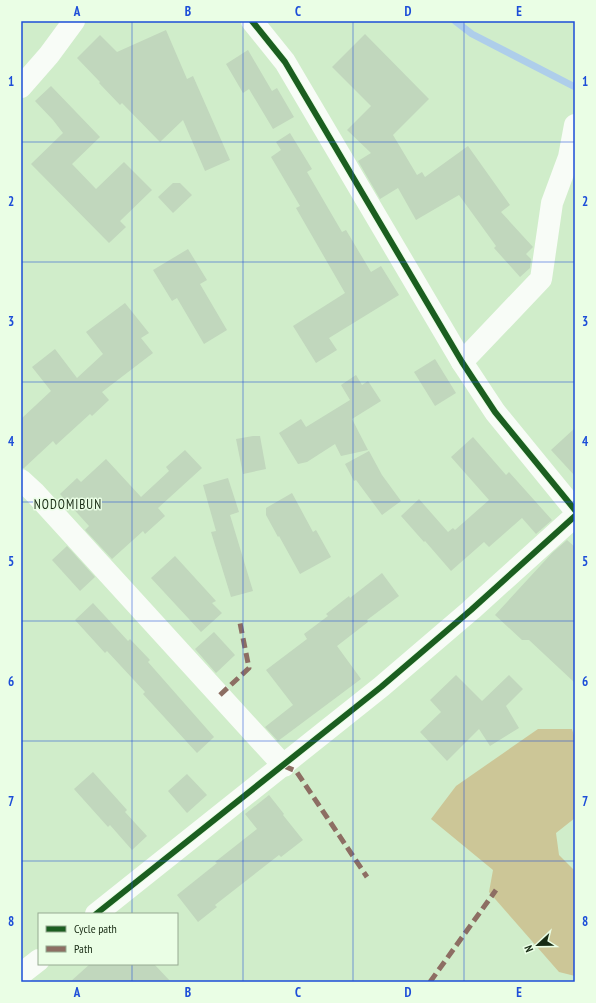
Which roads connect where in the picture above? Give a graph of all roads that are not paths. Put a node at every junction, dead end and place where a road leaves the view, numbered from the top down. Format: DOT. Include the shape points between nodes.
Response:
graph roads {
  1 [pos="74,21"];
  2 [pos="252,21"];
  3 [pos="21,87"];
  4 [pos="575,125"];
  5 [pos="462,362"];
  6 [pos="21,480"];
  7 [pos="575,510"];
  8 [pos="575,516"];
  9 [pos="284,766"];
  10 [pos="97,913"];
  11 [pos="38,961"];
  12 [pos="21,974"];
  1 -- 3 [label="street"];
  2 -- 5 [label="street" via="285,62"];
  4 -- 5 [label="street" via="569,157 552,203 541,279"];
  5 -- 7 [label="street" via="495,412"];
  6 -- 9 [label="street"];
  8 -- 9 [label="street" via="471,610"];
  9 -- 10 [label="street"];
  11 -- 12 [label="street"];
}
